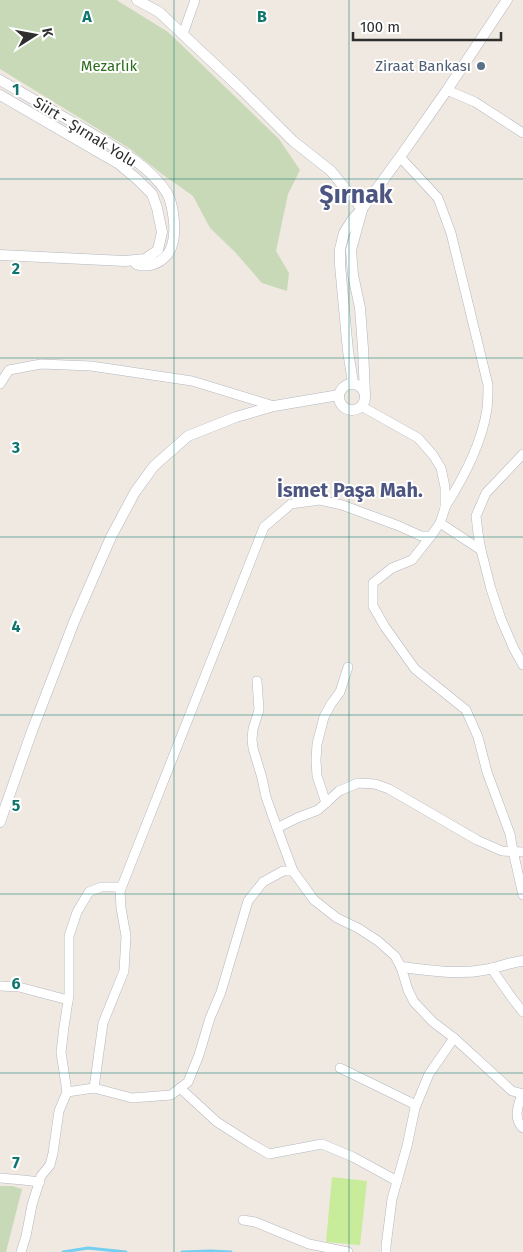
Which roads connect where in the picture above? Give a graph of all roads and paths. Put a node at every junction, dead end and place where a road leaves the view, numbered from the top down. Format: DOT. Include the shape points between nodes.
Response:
graph roads {
  1 [pos="137,0"];
  2 [pos="195,0"];
  3 [pos="507,0"];
  4 [pos="182,34"];
  5 [pos="0,80"];
  6 [pos="448,90"];
  7 [pos="0,95"];
  8 [pos="523,133"];
  9 [pos="400,158"];
  10 [pos="362,209"];
  11 [pos="0,255"];
  12 [pos="125,261"];
  13 [pos="353,383"];
  14 [pos="0,384"];
  15 [pos="365,394"];
  16 [pos="339,396"];
  17 [pos="274,406"];
  18 [pos="362,406"];
  19 [pos="523,454"];
  20 [pos="445,508"];
  21 [pos="440,522"];
  22 [pos="431,536"];
  23 [pos="481,550"];
  24 [pos="523,664"];
  25 [pos="348,667"];
  26 [pos="256,681"];
  27 [pos="326,803"];
  28 [pos="0,822"];
  29 [pos="277,828"];
  30 [pos="513,851"];
  31 [pos="523,852"];
  32 [pos="293,871"];
  33 [pos="121,887"];
  34 [pos="523,895"];
  35 [pos="523,961"];
  36 [pos="401,967"];
  37 [pos="491,968"];
  38 [pos="0,986"];
  39 [pos="68,1000"];
  40 [pos="523,1012"];
  41 [pos="454,1038"];
  42 [pos="340,1068"];
  43 [pos="94,1088"];
  44 [pos="180,1088"];
  45 [pos="67,1092"];
  46 [pos="523,1094"];
  47 [pos="416,1105"];
  48 [pos="523,1128"];
  49 [pos="0,1178"];
  50 [pos="397,1181"];
  51 [pos="40,1182"];
  52 [pos="243,1220"];
  53 [pos="21,1252"];
  54 [pos="348,1252"];
  55 [pos="386,1252"];
  1 -- 4 [label="street" via="159,12"];
  2 -- 4 [label="street"];
  3 -- 6 [label="street"];
  4 -- 10 [label="street" via="293,141 331,171"];
  5 -- 12 [label="street, Siirt - Şırnak Yolu" via="125,154 162,186 172,207 173,245 159,262 152,265 140,266"];
  6 -- 8 [label="street" via="475,102"];
  6 -- 9 [label="street"];
  7 -- 12 [label="street, Siirt - Şırnak Yolu" via="119,164 152,194 162,232 158,250 145,259"];
  9 -- 10 [label="street"];
  9 -- 20 [label="street" via="438,198 451,233 488,385 487,408 478,441"];
  10 -- 13 [label="street" via="344,233 340,248"];
  10 -- 15 [label="street" via="351,250 360,308"];
  11 -- 12 [label="street"];
  13 -- 15 [label="street"];
  13 -- 16 [label="street" via="345,385"];
  14 -- 17 [label="street" via="9,370 41,364 91,366 192,381"];
  15 -- 18 [label="street"];
  16 -- 17 [label="street"];
  16 -- 18 [label="street" via="346,409"];
  17 -- 28 [label="street" via="188,436 154,466 135,492 111,537 74,622"];
  18 -- 20 [label="street" via="418,438 433,455 441,468"];
  19 -- 23 [label="street" via="486,493 476,516"];
  20 -- 21 [label="street"];
  21 -- 22 [label="street"];
  21 -- 23 [label="street"];
  22 -- 30 [label="street" via="412,560 392,568 373,583 373,606 415,669 466,710 478,737"];
  22 -- 33 [label="street" via="421,536 342,505 320,500 291,504 264,527"];
  23 -- 24 [label="street" via="501,619"];
  25 -- 27 [label="street" via="340,692 324,717 316,744 317,776"];
  26 -- 29 [label="street" via="259,710 252,748"];
  27 -- 29 [label="street" via="318,810"];
  27 -- 30 [label="street" via="339,791 358,782 375,784 477,840 502,851"];
  29 -- 32 [label="street"];
  30 -- 31 [label="street"];
  30 -- 34 [label="street"];
  32 -- 36 [label="street" via="314,900 337,918 378,941 396,956"];
  32 -- 44 [label="street" via="283,871 263,882 248,901 199,1054 188,1082"];
  33 -- 39 [label="street" via="101,887 89,892 77,912 69,936"];
  33 -- 43 [label="street" via="126,936 124,972 103,1023"];
  35 -- 37 [label="street"];
  36 -- 37 [label="street" via="457,972"];
  36 -- 41 [label="street" via="414,1002 432,1022"];
  37 -- 40 [label="street"];
  38 -- 39 [label="street" via="19,986"];
  39 -- 45 [label="street" via="62,1052"];
  41 -- 46 [label="street" via="512,1091"];
  41 -- 47 [label="street" via="429,1074"];
  42 -- 47 [label="street"];
  43 -- 44 [label="street" via="132,1098 171,1094"];
  43 -- 45 [label="street"];
  44 -- 50 [label="street" via="217,1122 269,1154 322,1144"];
  45 -- 51 [label="street" via="59,1111 50,1165"];
  46 -- 48 [label="street" via="517,1110 519,1125"];
  47 -- 50 [label="street"];
  49 -- 51 [label="street"];
  50 -- 55 [label="street"];
  51 -- 53 [label="street"];
  52 -- 54 [label="street" via="308,1244"];
}
